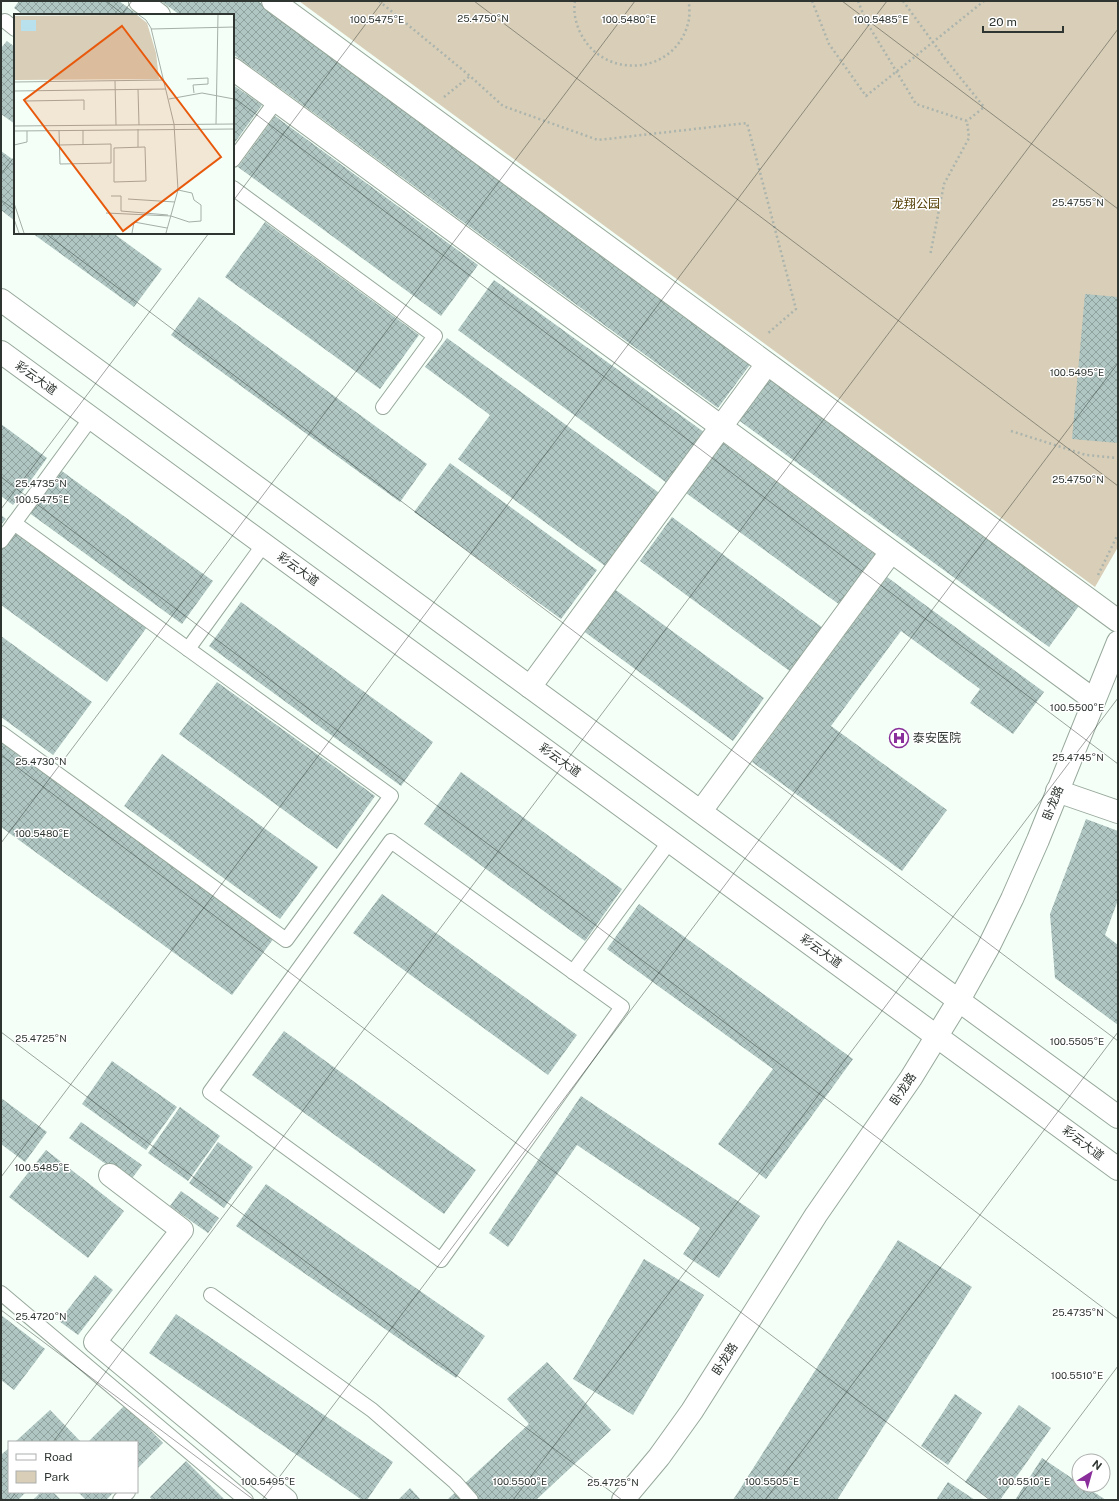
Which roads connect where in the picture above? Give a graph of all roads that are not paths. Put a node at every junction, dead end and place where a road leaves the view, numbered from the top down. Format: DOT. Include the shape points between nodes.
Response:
graph roads {
  1 [pos="140,1"];
  2 [pos="273,1"];
  3 [pos="158,14"];
  4 [pos="234,70"];
  5 [pos="276,101"];
  6 [pos="234,159"];
  7 [pos="234,189"];
  8 [pos="1,300"];
  9 [pos="1,352"];
  10 [pos="767,364"];
  11 [pos="383,407"];
  12 [pos="91,418"];
  13 [pos="721,427"];
  14 [pos="14,523"];
  15 [pos="1,541"];
  16 [pos="264,544"];
  17 [pos="891,552"];
  18 [pos="1118,621"];
  19 [pos="1118,642"];
  20 [pos="188,649"];
  21 [pos="530,687"];
  22 [pos="1094,700"];
  23 [pos="1,733"];
  24 [pos="1057,792"];
  25 [pos="701,811"];
  26 [pos="1118,812"];
  27 [pos="670,841"];
  28 [pos="573,972"];
  29 [pos="959,1000"];
  30 [pos="937,1036"];
  31 [pos="1118,1117"];
  32 [pos="1118,1169"];
  33 [pos="110,1175"];
  34 [pos="1,1293"];
  35 [pos="211,1295"];
  36 [pos="129,1493"];
  37 [pos="137,1500"];
  38 [pos="246,1500"];
  39 [pos="286,1500"];
  40 [pos="472,1500"];
  41 [pos="623,1500"];
  1 -- 3 [label="street"];
  2 -- 10 [label="street"];
  4 -- 5 [label="street"];
  5 -- 6 [label="lane"];
  5 -- 13 [label="street"];
  7 -- 11 [label="lane" via="435,336"];
  8 -- 21 [label="street"];
  9 -- 12 [label="street, 彩云大道"];
  10 -- 13 [label="street"];
  10 -- 18 [label="street"];
  12 -- 14 [label="lane"];
  12 -- 16 [label="street, 彩云大道"];
  13 -- 17 [label="street"];
  13 -- 21 [label="street"];
  14 -- 15 [label="lane"];
  14 -- 20 [label="lane"];
  16 -- 20 [label="lane"];
  16 -- 27 [label="street, 彩云大道"];
  17 -- 22 [label="street"];
  17 -- 25 [label="street"];
  19 -- 22 [label="street, 卧龙路"];
  20 -- 23 [label="lane" via="391,796 286,940"];
  21 -- 25 [label="street"];
  22 -- 24 [label="street, 卧龙路"];
  24 -- 26 [label="street"];
  24 -- 29 [label="street, 卧龙路" via="1012,899"];
  25 -- 29 [label="street"];
  27 -- 28 [label="lane"];
  27 -- 30 [label="street, 彩云大道"];
  28 -- 28 [label="lane" via="392,841 210,1092 441,1260 622,1007"];
  29 -- 30 [label="street, 卧龙路"];
  29 -- 31 [label="street"];
  30 -- 32 [label="street, 彩云大道"];
  30 -- 41 [label="street, 卧龙路" via="816,1215 692,1411 659,1457"];
  33 -- 39 [label="street" via="182,1230 95,1342"];
  34 -- 38 [label="lane"];
  35 -- 40 [label="lane" via="372,1410 455,1482"];
  36 -- 37 [label="lane"];
}
